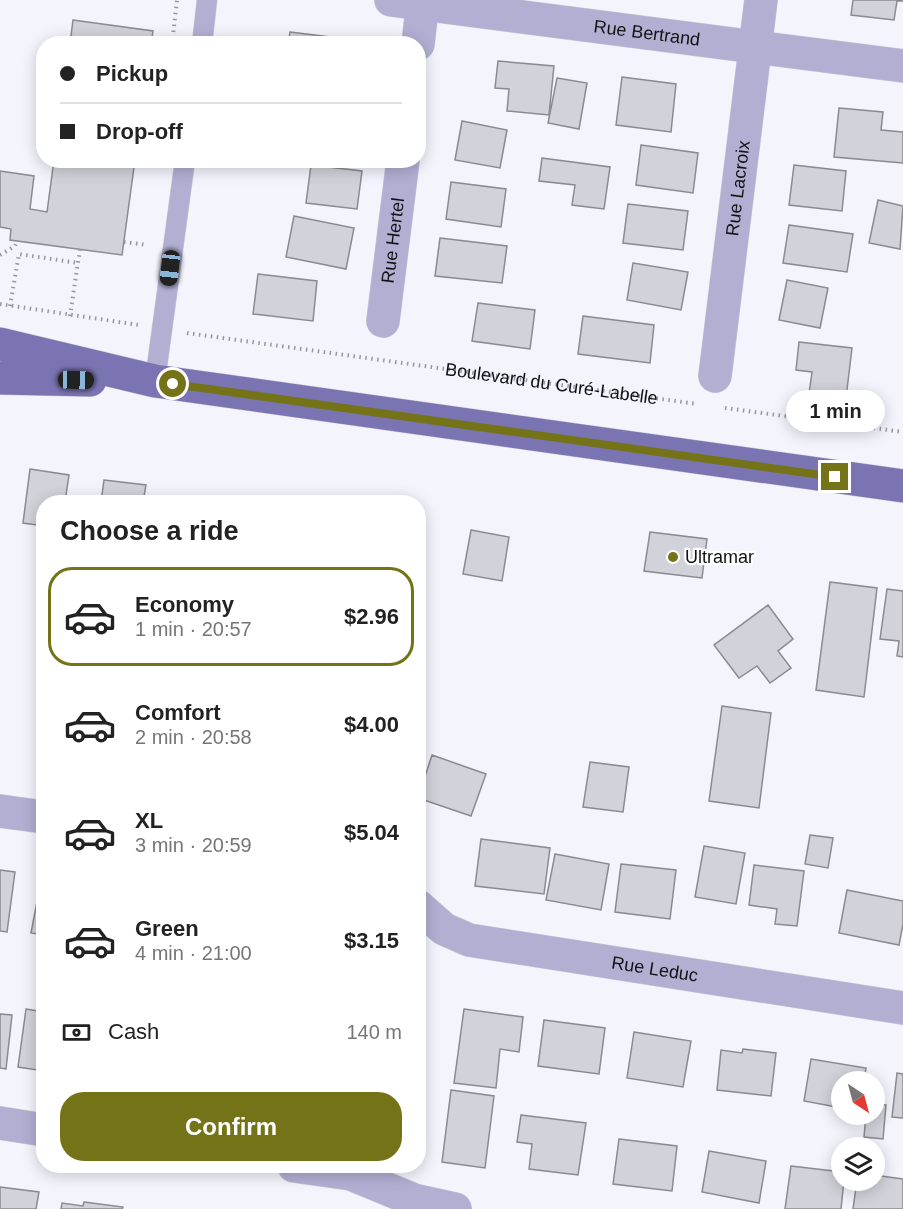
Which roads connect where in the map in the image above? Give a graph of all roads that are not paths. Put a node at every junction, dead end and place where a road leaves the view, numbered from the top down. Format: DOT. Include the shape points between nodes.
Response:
graph roads {
  1 [pos="207,0"];
  2 [pos="391,0"];
  3 [pos="760,0"];
  4 [pos="423,2"];
  5 [pos="203,36"];
  6 [pos="419,36"];
  7 [pos="754,47"];
  8 [pos="903,66"];
  9 [pos="184,168"];
  10 [pos="402,168"];
  11 [pos="383,321"];
  12 [pos="0,344"];
  13 [pos="0,378"];
  14 [pos="155,381"];
  15 [pos="712,396"];
  16 [pos="903,486"];
  17 [pos="0,811"];
  18 [pos="36,816"];
  19 [pos="426,920"];
  20 [pos="903,1008"];
  21 [pos="0,1123"];
  22 [pos="36,1129"];
  23 [pos="344,1173"];
  24 [pos="375,1174"];
  25 [pos="455,1209"];
  1 -- 5 [label="lane"];
  2 -- 4 [label="street, Rue Bertrand"];
  3 -- 7 [label="street, Rue Lacroix"];
  4 -- 6 [label="street"];
  4 -- 7 [label="street, Rue Bertrand"];
  7 -- 8 [label="street, Rue Bertrand"];
  7 -- 15 [label="street, Rue Lacroix"];
  9 -- 14 [label="lane"];
  10 -- 11 [label="street, Rue Hertel"];
  12 -- 14 [label="main road"];
  13 -- 14 [label="main road"];
  14 -- 16 [label="main road"];
  17 -- 18 [label="street"];
  19 -- 20 [label="street, Rue Leduc" via="469,940"];
  21 -- 22 [label="street"];
  23 -- 24 [label="street"];
  24 -- 25 [label="street" via="414,1200"];
}
